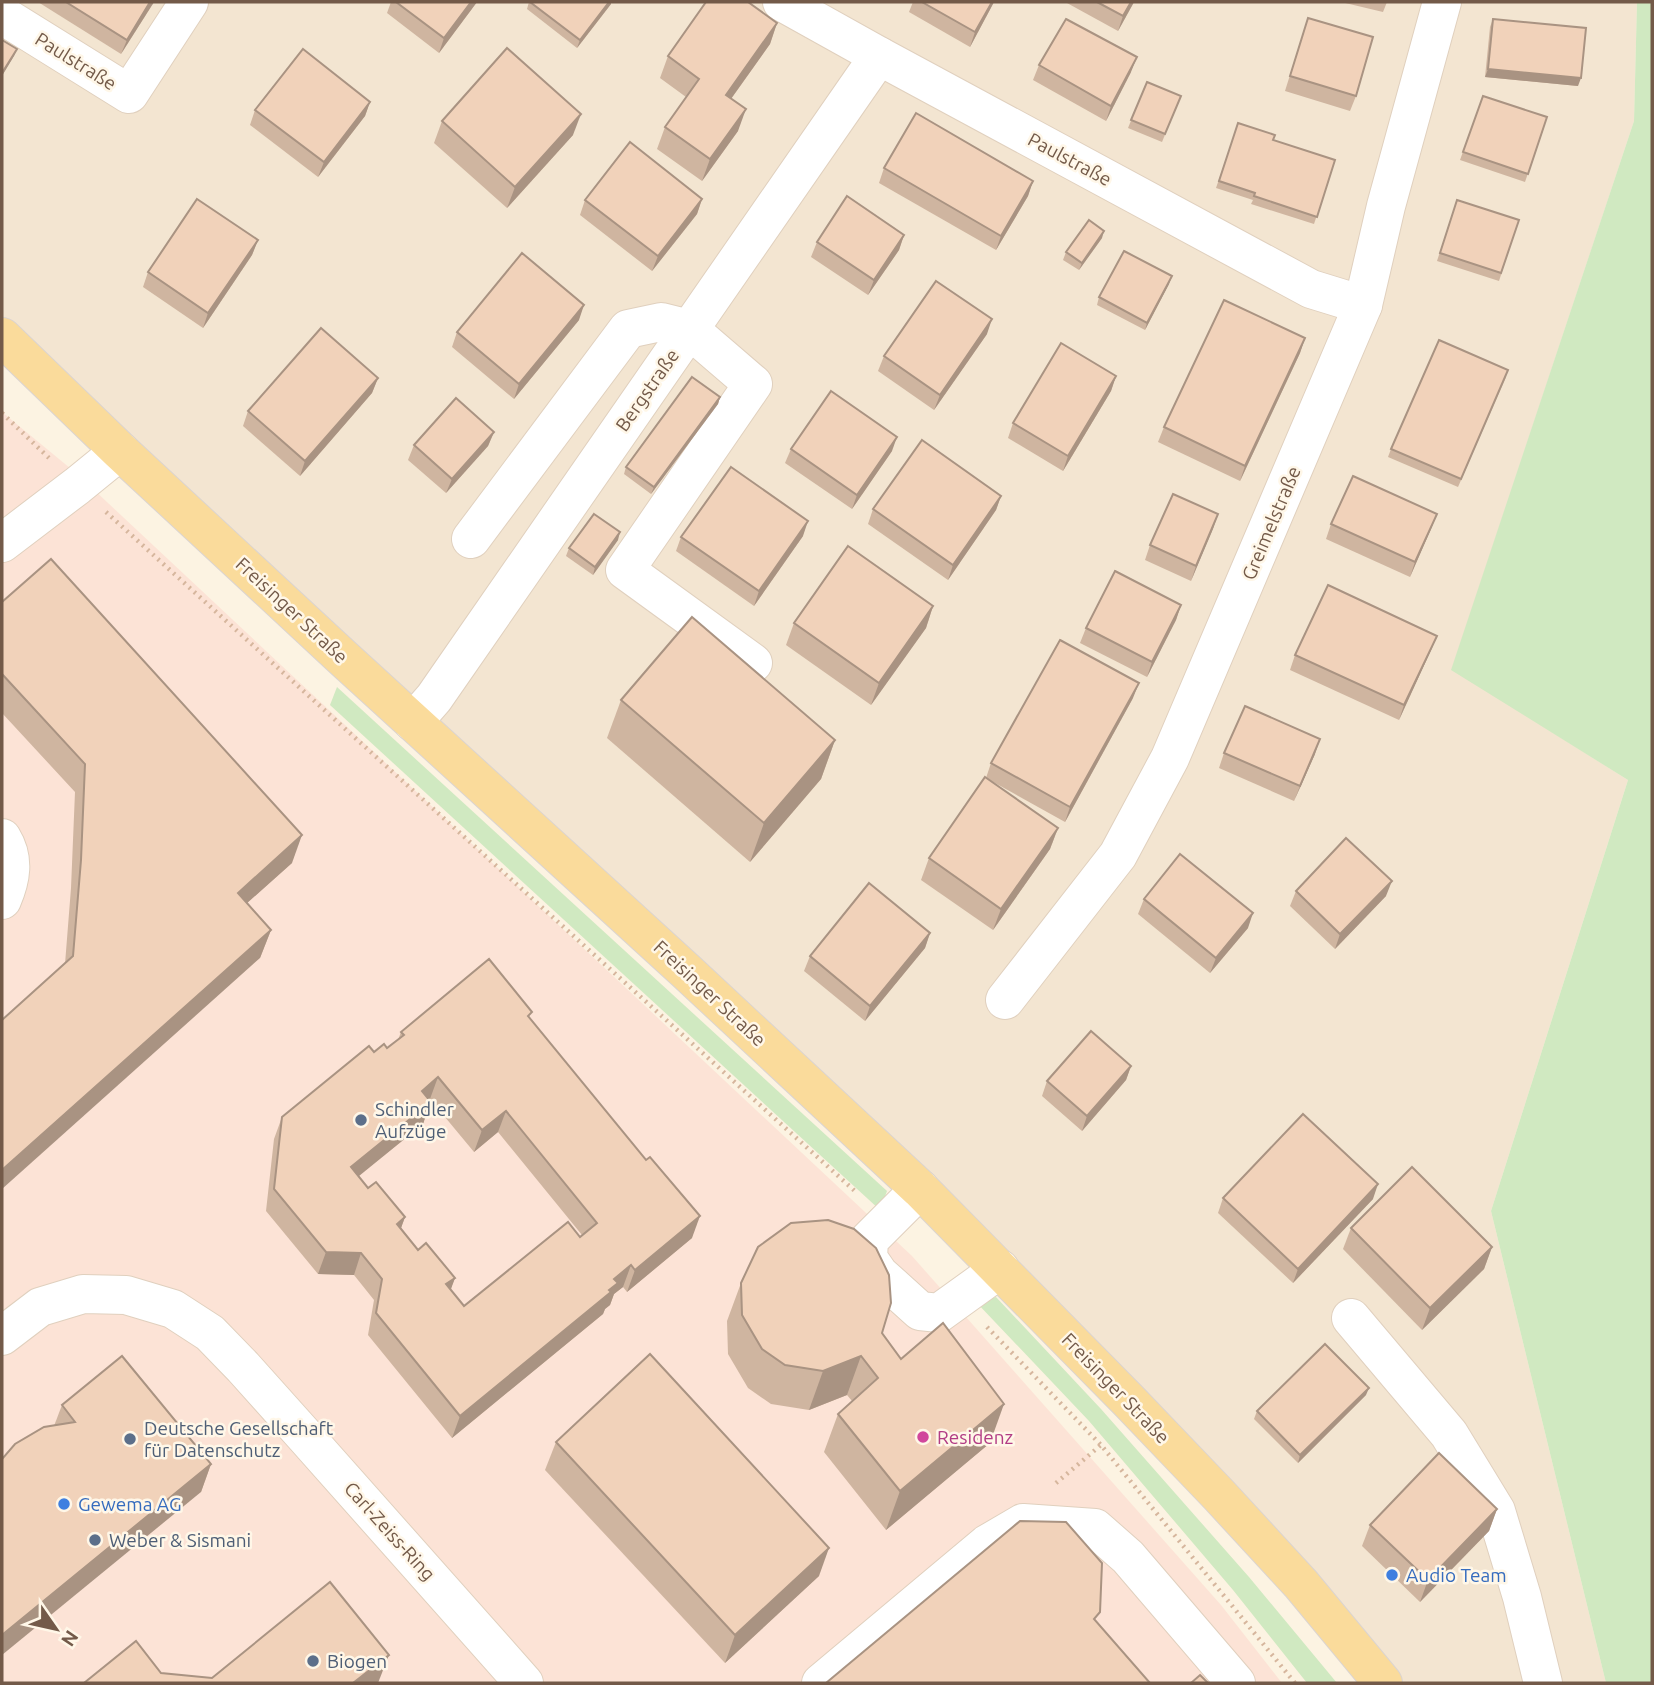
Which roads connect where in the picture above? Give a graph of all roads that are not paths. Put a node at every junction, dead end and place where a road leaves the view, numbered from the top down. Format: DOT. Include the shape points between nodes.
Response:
graph roads {
  1 [pos="189,2"];
  2 [pos="1442,2"];
  3 [pos="795,5"];
  4 [pos="2,15"];
  5 [pos="879,56"];
  6 [pos="1363,305"];
  7 [pos="689,329"];
  8 [pos="2,337"];
  9 [pos="120,451"];
  10 [pos="471,539"];
  11 [pos="2,543"];
  12 [pos="753,663"];
  13 [pos="413,722"];
  14 [pos="2,838"];
  15 [pos="2,900"];
  16 [pos="1005,1000"];
  17 [pos="920,1189"];
  18 [pos="1000,1269"];
  19 [pos="1352,1318"];
  20 [pos="3,1332"];
  21 [pos="524,1683"];
  22 [pos="821,1683"];
  23 [pos="1236,1683"];
  24 [pos="1383,1683"];
  25 [pos="1543,1683"];
  1 -- 4 [label="street, Paulstraße" via="129,93"];
  2 -- 6 [label="street, Greimelstraße"];
  3 -- 5 [label="street, Paulstraße"];
  5 -- 6 [label="street, Paulstraße" via="1311,289"];
  5 -- 7 [label="street, Bergstraße"];
  6 -- 16 [label="street, Greimelstraße" via="1171,758 1118,855"];
  7 -- 10 [label="street" via="661,321 628,329"];
  7 -- 12 [label="street" via="753,384 625,570"];
  7 -- 13 [label="street, Bergstraße"];
  8 -- 9 [label="main road, Freisinger Straße"];
  9 -- 11 [label="street"];
  9 -- 13 [label="main road, Freisinger Straße"];
  13 -- 17 [label="main road, Freisinger Straße"];
  14 -- 15 [label="street" via="10,864"];
  17 -- 18 [label="main road, Freisinger Straße"];
  17 -- 18 [label="street" via="869,1240 867,1258 879,1274 920,1311 939,1313"];
  18 -- 24 [label="main road, Freisinger Straße" via="1219,1495"];
  19 -- 25 [label="street" via="1449,1434 1496,1511"];
  20 -- 21 [label="street, Carl-Zeiss-Ring" via="40,1307 83,1294 104,1294 126,1295 173,1309 210,1333"];
  22 -- 23 [label="street" via="988,1544 1023,1523 1095,1528 1128,1558"];
}
